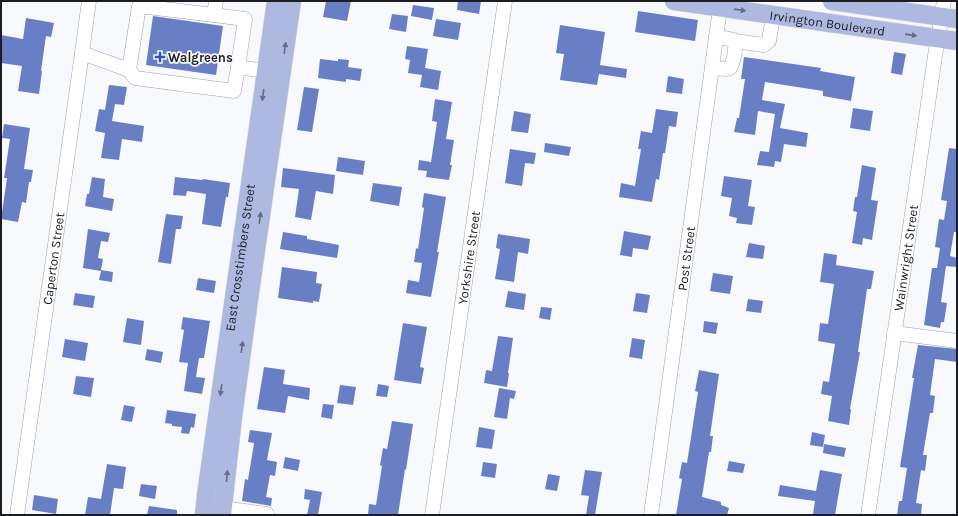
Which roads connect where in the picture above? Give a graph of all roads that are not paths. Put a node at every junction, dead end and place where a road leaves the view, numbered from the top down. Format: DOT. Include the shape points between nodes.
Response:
graph roads {
  1 [pos="89,1"];
  2 [pos="216,1"];
  3 [pos="276,1"];
  4 [pos="292,1"];
  5 [pos="505,1"];
  6 [pos="674,1"];
  7 [pos="832,1"];
  8 [pos="721,4"];
  9 [pos="948,12"];
  10 [pos="214,15"];
  11 [pos="773,15"];
  12 [pos="716,37"];
  13 [pos="938,38"];
  14 [pos="957,41"];
  15 [pos="735,42"];
  16 [pos="82,53"];
  17 [pos="238,67"];
  18 [pos="712,68"];
  19 [pos="129,70"];
  20 [pos="271,70"];
  21 [pos="894,333"];
  22 [pos="957,341"];
  23 [pos="225,416"];
  24 [pos="223,511"];
  25 [pos="17,515"];
  26 [pos="204,515"];
  27 [pos="267,515"];
  28 [pos="432,515"];
  29 [pos="651,515"];
  30 [pos="868,515"];
  1 -- 16 [label="street, Caperton Street"];
  2 -- 10 [label="street"];
  3 -- 20 [label="main road, East Crosstimbers Street"];
  20 -- 4 [label="main road, East Crosstimbers Street, one-way"];
  5 -- 28 [label="street, Yorkshire Street"];
  6 -- 8 [label="main road, Irvington Boulevard"];
  7 -- 9 [label="main road, Irvington Boulevard"];
  8 -- 11 [label="main road, Irvington Boulevard, one-way"];
  8 -- 12 [label="street, Post Street"];
  9 -- 13 [label="street, Wainwright Street"];
  10 -- 17 [label="street" via="245,19"];
  10 -- 19 [label="street" via="139,6"];
  11 -- 13 [label="main road, Irvington Boulevard, one-way"];
  11 -- 15 [label="street" via="769,41 764,45"];
  12 -- 15 [label="street"];
  12 -- 18 [label="street, Post Street"];
  13 -- 14 [label="main road, Irvington Boulevard"];
  13 -- 21 [label="street, Wainwright Street"];
  15 -- 18 [label="street" via="730,68"];
  16 -- 19 [label="street"];
  16 -- 25 [label="street, Caperton Street"];
  17 -- 19 [label="street" via="234,91 135,78"];
  17 -- 20 [label="street"];
  18 -- 29 [label="street, Post Street"];
  20 -- 23 [label="main road, East Crosstimbers Street"];
  21 -- 22 [label="street"];
  21 -- 30 [label="street, Wainwright Street"];
  24 -- 23 [label="main road, East Crosstimbers Street, one-way"];
  23 -- 26 [label="main road, East Crosstimbers Street" via="206,494"];
  24 -- 27 [label="street"];
}
